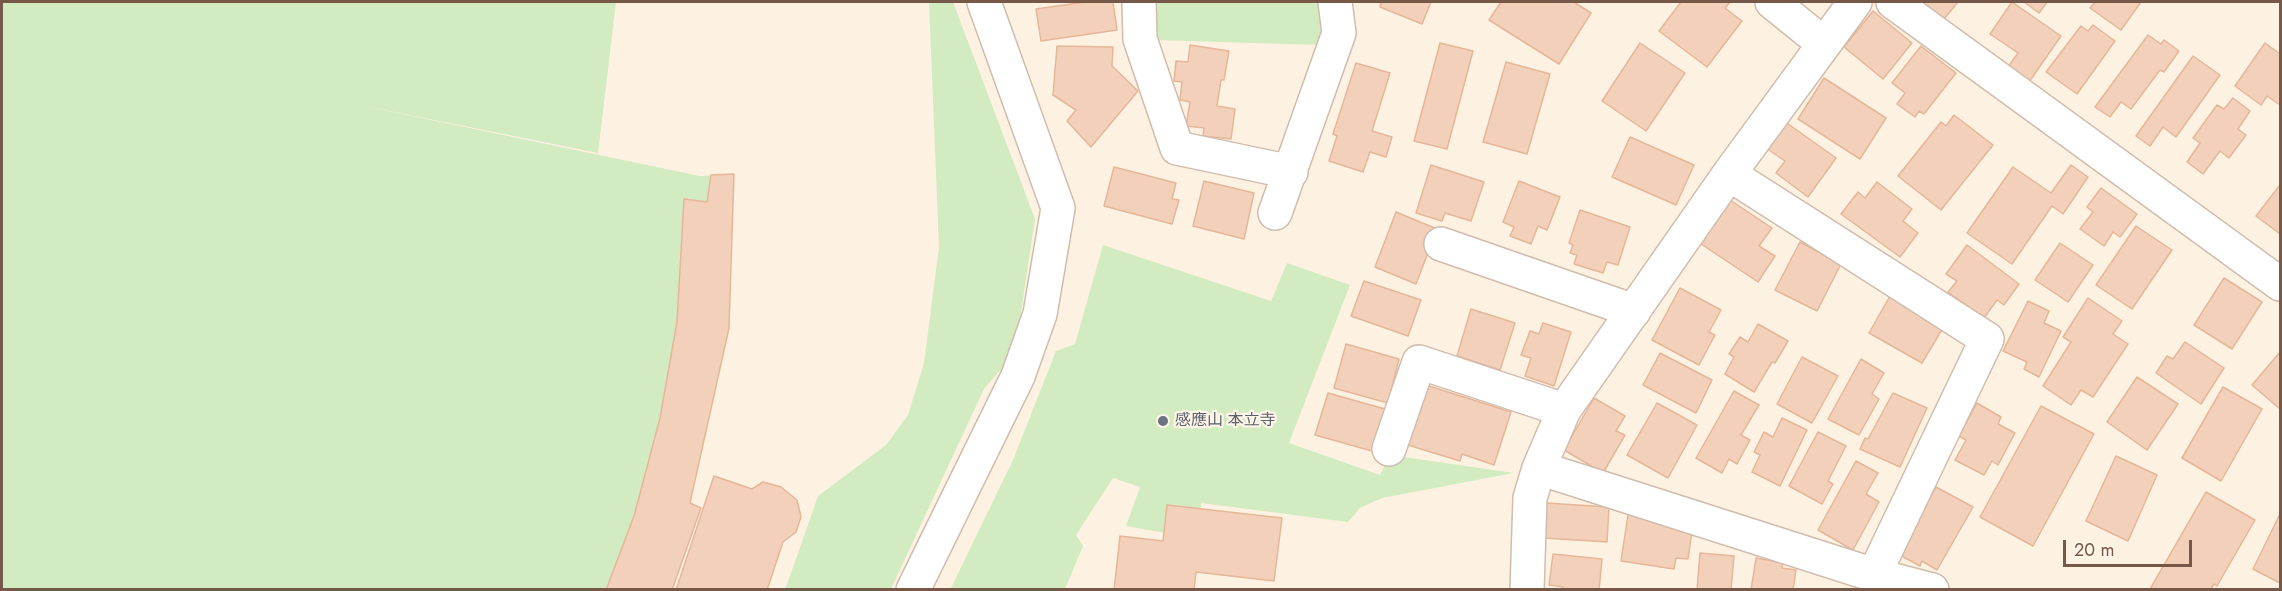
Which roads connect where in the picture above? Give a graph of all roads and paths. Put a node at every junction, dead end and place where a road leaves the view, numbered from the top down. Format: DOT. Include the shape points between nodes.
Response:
graph roads {
  1 [pos="984,2"];
  2 [pos="1139,2"];
  3 [pos="1335,2"];
  4 [pos="1772,2"];
  5 [pos="1855,2"];
  6 [pos="1893,2"];
  7 [pos="1824,45"];
  8 [pos="1291,172"];
  9 [pos="1729,174"];
  10 [pos="1275,213"];
  11 [pos="1441,244"];
  12 [pos="2280,284"];
  13 [pos="1634,310"];
  14 [pos="1564,410"];
  15 [pos="1389,449"];
  16 [pos="1539,468"];
  17 [pos="1874,575"];
  18 [pos="913,590"];
  19 [pos="1527,590"];
  20 [pos="1932,590"];
  1 -- 18 [label="street" via="1058,208 1040,314 1018,376"];
  2 -- 8 [label="street" via="1140,39 1177,148"];
  3 -- 8 [label="street" via="1339,33"];
  4 -- 7 [label="street"];
  5 -- 7 [label="street"];
  6 -- 12 [label="street"];
  7 -- 9 [label="street"];
  8 -- 10 [label="street"];
  9 -- 13 [label="street"];
  9 -- 17 [label="street" via="1987,339"];
  11 -- 13 [label="street"];
  13 -- 14 [label="street"];
  14 -- 15 [label="street" via="1419,362"];
  14 -- 16 [label="street"];
  16 -- 17 [label="street"];
  16 -- 19 [label="street" via="1530,498"];
  17 -- 20 [label="street"];
}
